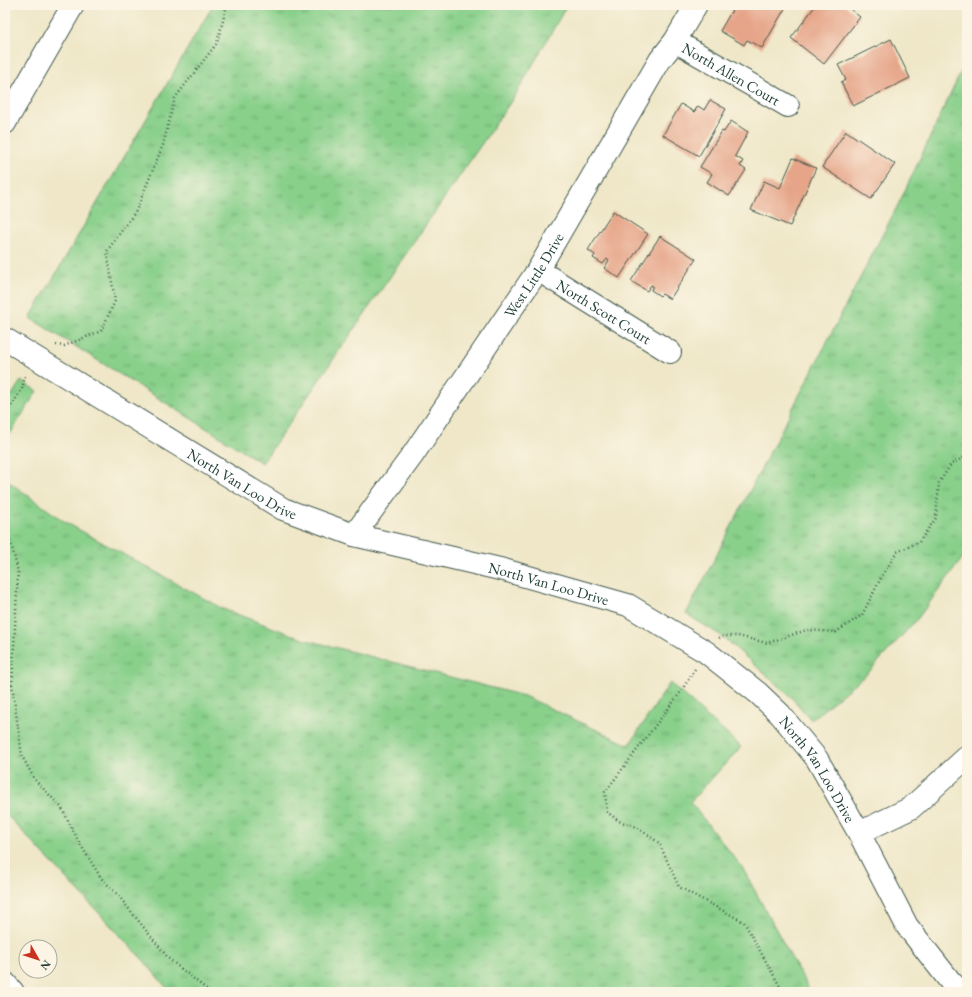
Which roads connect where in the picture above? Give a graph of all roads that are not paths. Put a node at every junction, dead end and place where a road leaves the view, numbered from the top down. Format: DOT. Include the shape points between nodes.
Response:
graph roads {
  1 [pos="73,5"];
  2 [pos="696,5"];
  3 [pos="675,41"];
  4 [pos="788,106"];
  5 [pos="5,123"];
  6 [pos="538,270"];
  7 [pos="5,339"];
  8 [pos="670,352"];
  9 [pos="354,535"];
  10 [pos="967,757"];
  11 [pos="859,833"];
  12 [pos="5,983"];
  13 [pos="13,992"];
  14 [pos="961,992"];
  1 -- 5 [label="street"];
  2 -- 3 [label="street, West Little Drive"];
  3 -- 4 [label="street, North Allen Court"];
  3 -- 6 [label="street, West Little Drive" via="660,60"];
  6 -- 8 [label="street, North Scott Court"];
  6 -- 9 [label="street, West Little Drive" via="412,456"];
  7 -- 9 [label="street, North Van Loo Drive" via="283,509"];
  9 -- 11 [label="street, North Van Loo Drive" via="504,570 628,605 706,652 780,714 817,759"];
  10 -- 11 [label="street" via="911,808"];
  11 -- 14 [label="street, North Van Loo Drive" via="907,926"];
  12 -- 13 [label="street"];
}
